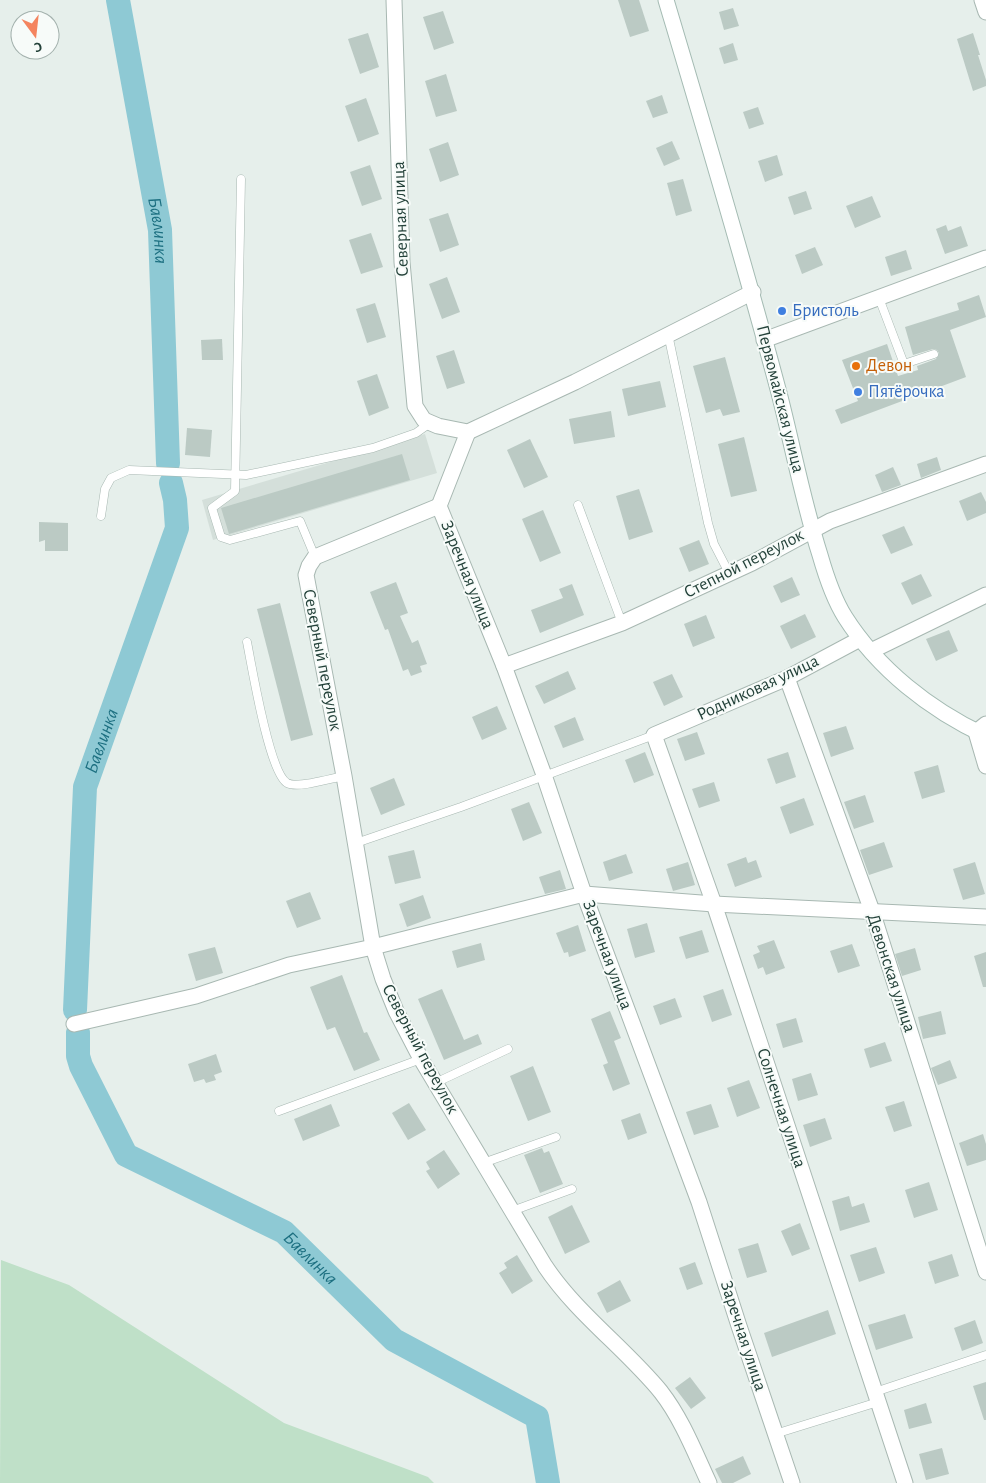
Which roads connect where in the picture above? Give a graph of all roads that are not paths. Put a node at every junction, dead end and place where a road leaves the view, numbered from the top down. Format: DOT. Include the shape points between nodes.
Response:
graph roads {
  1 [pos="394,0"];
  2 [pos="666,0"];
  3 [pos="982,0"];
  4 [pos="986,12"];
  5 [pos="241,179"];
  6 [pos="986,258"];
  7 [pos="752,292"];
  8 [pos="879,298"];
  9 [pos="668,334"];
  10 [pos="764,340"];
  11 [pos="934,354"];
  12 [pos="434,424"];
  13 [pos="468,432"];
  14 [pos="986,464"];
  15 [pos="234,475"];
  16 [pos="578,505"];
  17 [pos="438,506"];
  18 [pos="100,516"];
  19 [pos="812,530"];
  20 [pos="315,558"];
  21 [pos="729,573"];
  22 [pos="986,595"];
  23 [pos="622,623"];
  24 [pos="860,638"];
  25 [pos="247,642"];
  26 [pos="871,651"];
  27 [pos="504,666"];
  28 [pos="787,678"];
  29 [pos="983,731"];
  30 [pos="654,735"];
  31 [pos="986,766"];
  32 [pos="544,775"];
  33 [pos="344,776"];
  34 [pos="356,844"];
  35 [pos="584,894"];
  36 [pos="714,904"];
  37 [pos="872,912"];
  38 [pos="986,917"];
  39 [pos="372,947"];
  40 [pos="74,1024"];
  41 [pos="508,1050"];
  42 [pos="421,1059"];
  43 [pos="436,1083"];
  44 [pos="279,1111"];
  45 [pos="556,1137"];
  46 [pos="483,1163"];
  47 [pos="572,1189"];
  48 [pos="512,1211"];
  49 [pos="986,1272"];
  50 [pos="986,1355"];
  51 [pos="877,1397"];
  52 [pos="776,1434"];
  53 [pos="709,1483"];
  54 [pos="792,1483"];
  55 [pos="905,1483"];
  1 -- 12 [label="street, Северная улица" via="402,262 415,406 424,420"];
  2 -- 7 [label="street, Первомайская улица"];
  3 -- 4 [label="street"];
  5 -- 15 [label="lane"];
  6 -- 8 [label="street"];
  7 -- 9 [label="street"];
  7 -- 10 [label="street, Первомайская улица"];
  8 -- 10 [label="street"];
  8 -- 11 [label="lane" via="904,364"];
  9 -- 13 [label="street"];
  9 -- 21 [label="lane" via="708,523 714,544"];
  10 -- 19 [label="street, Первомайская улица"];
  12 -- 13 [label="street"];
  12 -- 15 [label="lane" via="416,434 374,448"];
  13 -- 17 [label="street, Заречная улица"];
  14 -- 19 [label="street, Степной переулок"];
  15 -- 18 [label="lane" via="129,470 110,478"];
  15 -- 20 [label="lane" via="234,491 212,508 221,537 230,540 300,521"];
  16 -- 23 [label="lane"];
  17 -- 20 [label="street"];
  17 -- 27 [label="street, Заречная улица"];
  19 -- 21 [label="street, Степной переулок"];
  19 -- 24 [label="street, Первомайская улица" via="830,586"];
  20 -- 33 [label="street, Северный переулок" via="306,575"];
  21 -- 23 [label="street, Степной переулок"];
  22 -- 26 [label="street"];
  23 -- 27 [label="street, Степной переулок"];
  24 -- 26 [label="street, Первомайская улица"];
  24 -- 28 [label="street, Родниковая улица"];
  25 -- 33 [label="lane" via="268,740 280,776 297,785"];
  26 -- 29 [label="street, Первомайская улица" via="897,679 923,700"];
  27 -- 32 [label="street, Заречная улица"];
  28 -- 30 [label="street, Родниковая улица"];
  28 -- 37 [label="street, Девонская улица"];
  29 -- 31 [label="street"];
  30 -- 32 [label="lane"];
  30 -- 36 [label="street, Солнечная улица"];
  32 -- 34 [label="lane"];
  32 -- 35 [label="street, Заречная улица"];
  33 -- 34 [label="street, Северный переулок"];
  34 -- 39 [label="street, Северный переулок"];
  35 -- 36 [label="street"];
  35 -- 39 [label="street"];
  35 -- 52 [label="street, Заречная улица" via="700,1202"];
  36 -- 37 [label="street"];
  36 -- 51 [label="street, Солнечная улица"];
  37 -- 38 [label="street"];
  37 -- 49 [label="street, Девонская улица"];
  39 -- 40 [label="street" via="289,965 196,996"];
  39 -- 42 [label="street, Северный переулок" via="396,1011"];
  41 -- 43 [label="lane"];
  42 -- 43 [label="street, Северный переулок"];
  42 -- 44 [label="lane"];
  43 -- 46 [label="street, Северный переулок"];
  45 -- 46 [label="lane"];
  46 -- 48 [label="street, Северный переулок"];
  47 -- 48 [label="lane"];
  48 -- 53 [label="street, Северный переулок" via="553,1278 662,1394 681,1424"];
  50 -- 51 [label="lane"];
  51 -- 52 [label="lane"];
  51 -- 55 [label="street, Солнечная улица"];
  52 -- 54 [label="street, Заречная улица"];
}
